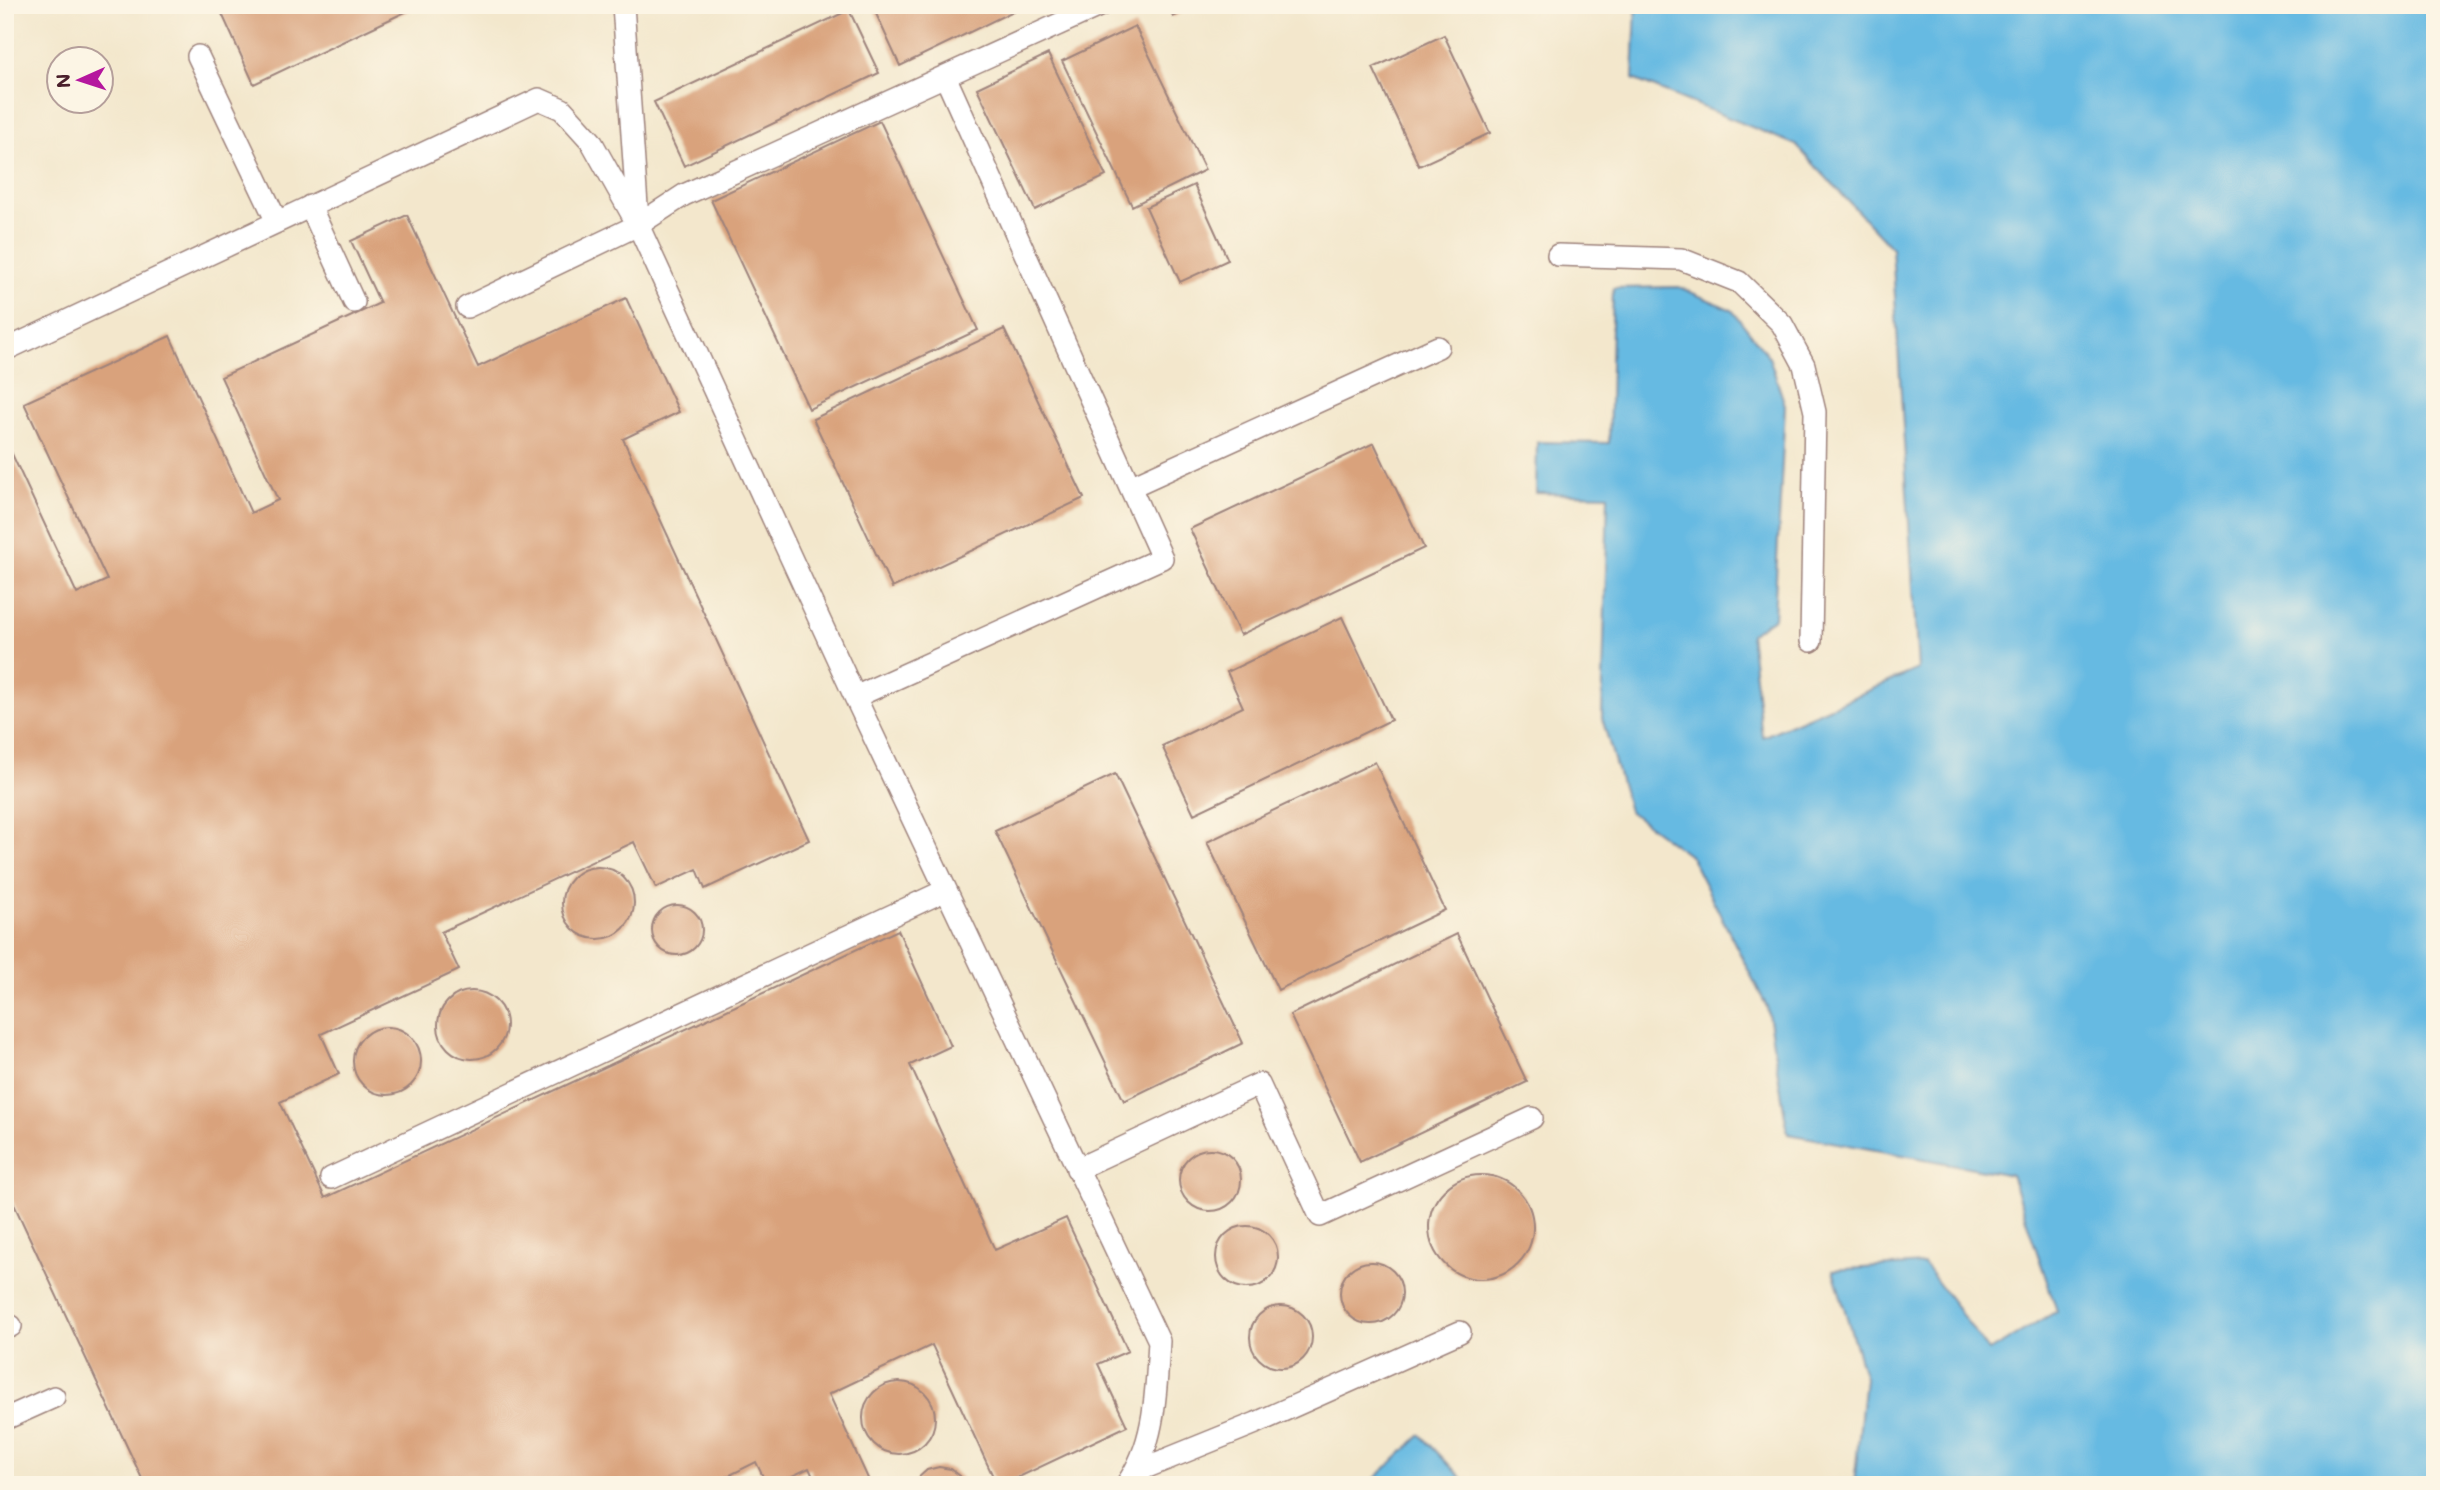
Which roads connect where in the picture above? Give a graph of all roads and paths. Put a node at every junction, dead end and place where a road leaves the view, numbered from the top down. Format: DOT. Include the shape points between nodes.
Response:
graph roads {
  1 [pos="623,5"];
  2 [pos="1101,5"];
  3 [pos="198,56"];
  4 [pos="945,76"];
  5 [pos="310,206"];
  6 [pos="277,222"];
  7 [pos="638,225"];
  8 [pos="1558,255"];
  9 [pos="354,302"];
  10 [pos="467,307"];
  11 [pos="1437,347"];
  12 [pos="5,350"];
  13 [pos="1130,486"];
  14 [pos="1811,641"];
  15 [pos="855,697"];
  16 [pos="946,890"];
  17 [pos="1532,1118"];
  18 [pos="1077,1169"];
  19 [pos="331,1178"];
  20 [pos="1460,1332"];
  21 [pos="54,1397"];
  22 [pos="5,1419"];
  23 [pos="1131,1478"];
  1 -- 7 [label="lane"];
  2 -- 4 [label="lane"];
  3 -- 6 [label="lane"];
  4 -- 7 [label="lane" via="684,195"];
  4 -- 13 [label="lane"];
  5 -- 6 [label="lane"];
  5 -- 7 [label="lane" via="539,99 562,109 591,141"];
  5 -- 9 [label="lane"];
  6 -- 12 [label="lane"];
  7 -- 10 [label="lane"];
  7 -- 15 [label="lane"];
  8 -- 14 [label="lane" via="1682,259 1739,282 1782,324 1804,365 1815,412"];
  11 -- 13 [label="lane"];
  13 -- 15 [label="lane" via="1162,558"];
  15 -- 16 [label="lane"];
  16 -- 18 [label="lane"];
  16 -- 19 [label="lane"];
  17 -- 18 [label="lane" via="1320,1216 1259,1084"];
  18 -- 23 [label="lane" via="1159,1341 1155,1412"];
  20 -- 23 [label="lane"];
  21 -- 22 [label="lane"];
}
